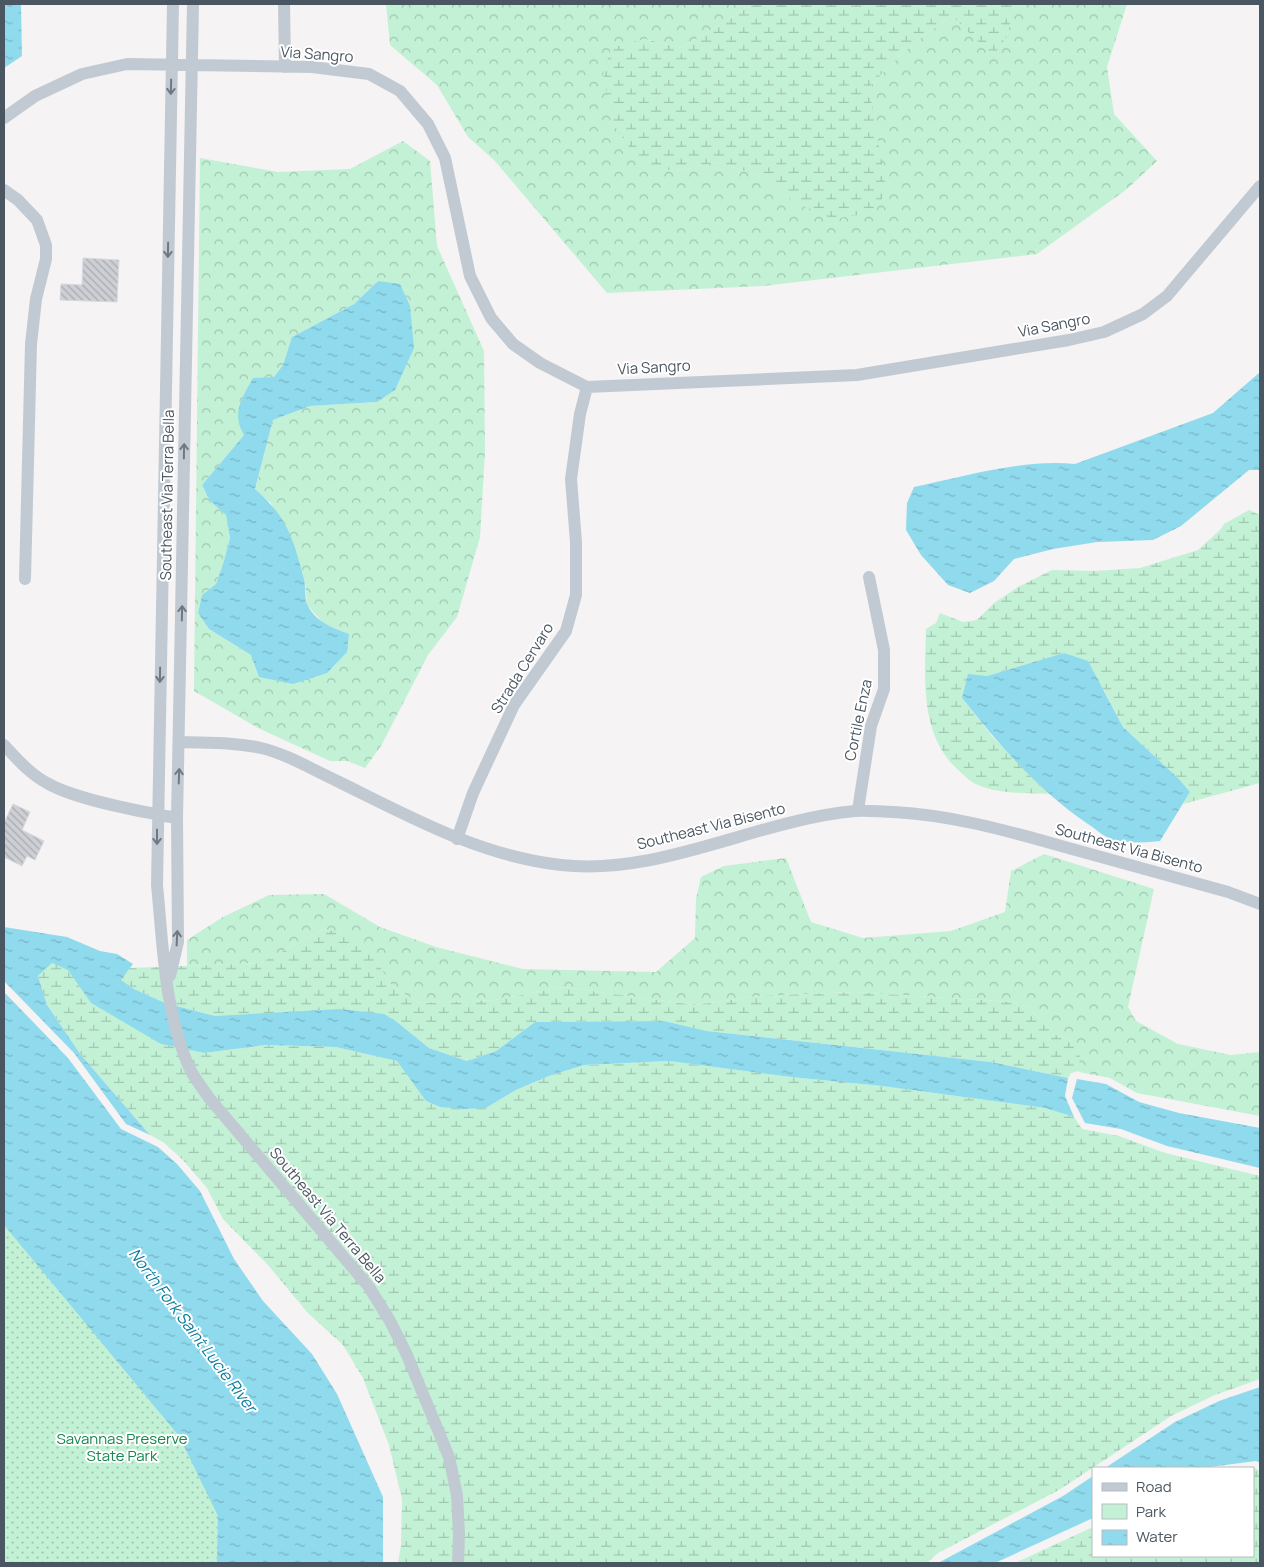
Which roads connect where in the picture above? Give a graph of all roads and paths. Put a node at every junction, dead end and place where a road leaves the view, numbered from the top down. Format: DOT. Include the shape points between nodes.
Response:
graph roads {
  1 [pos="173,4"];
  2 [pos="194,4"];
  3 [pos="284,4"];
  4 [pos="172,65"];
  5 [pos="191,66"];
  6 [pos="285,67"];
  7 [pos="4,118"];
  8 [pos="1260,186"];
  9 [pos="4,190"];
  10 [pos="588,387"];
  11 [pos="869,577"];
  12 [pos="24,578"];
  13 [pos="180,742"];
  14 [pos="4,745"];
  15 [pos="858,810"];
  16 [pos="158,814"];
  17 [pos="177,818"];
  18 [pos="457,838"];
  19 [pos="1260,904"];
  20 [pos="168,986"];
  21 [pos="458,1563"];
  1 -- 4 [label="street, Southeast Via Terra Bella"];
  2 -- 5 [label="street, Southeast Via Terra Bella"];
  3 -- 6 [label="street"];
  4 -- 5 [label="street, Via Sangro"];
  4 -- 7 [label="street, Via Sangro" via="127,64 82,74 35,96"];
  4 -- 16 [label="street, Southeast Via Terra Bella, one-way"];
  5 -- 6 [label="street, Via Sangro"];
  13 -- 5 [label="street, Southeast Via Terra Bella, one-way"];
  6 -- 10 [label="street, Via Sangro" via="369,74 400,91 428,124 445,158 470,276 491,318 513,344 540,363"];
  8 -- 10 [label="street, Via Sangro" via="1167,296 1143,314 1104,332 857,375"];
  9 -- 12 [label="street" via="38,220 46,245 31,344"];
  10 -- 18 [label="street, Strada Cervaro" via="580,414 571,479 576,595 566,631 514,706 473,793"];
  11 -- 15 [label="street, Cortile Enza" via="884,650 884,689 870,726"];
  17 -- 13 [label="street, Southeast Via Terra Bella, one-way"];
  13 -- 18 [label="street, Southeast Via Bisento" via="234,744 263,749"];
  14 -- 16 [label="street" via="27,769 48,784"];
  15 -- 18 [label="street, Southeast Via Bisento" via="819,816 656,859 610,865 564,865 525,860"];
  15 -- 19 [label="street, Southeast Via Bisento" via="922,814 978,823 1228,892"];
  16 -- 17 [label="street"];
  16 -- 20 [label="street, Southeast Via Terra Bella, one-way" via="157,884"];
  20 -- 17 [label="street, Southeast Via Terra Bella, one-way" via="178,942"];
  20 -- 21 [label="street, Southeast Via Terra Bella" via="177,1035 190,1069 210,1099 369,1287 407,1355 449,1457 457,1495"];
}
